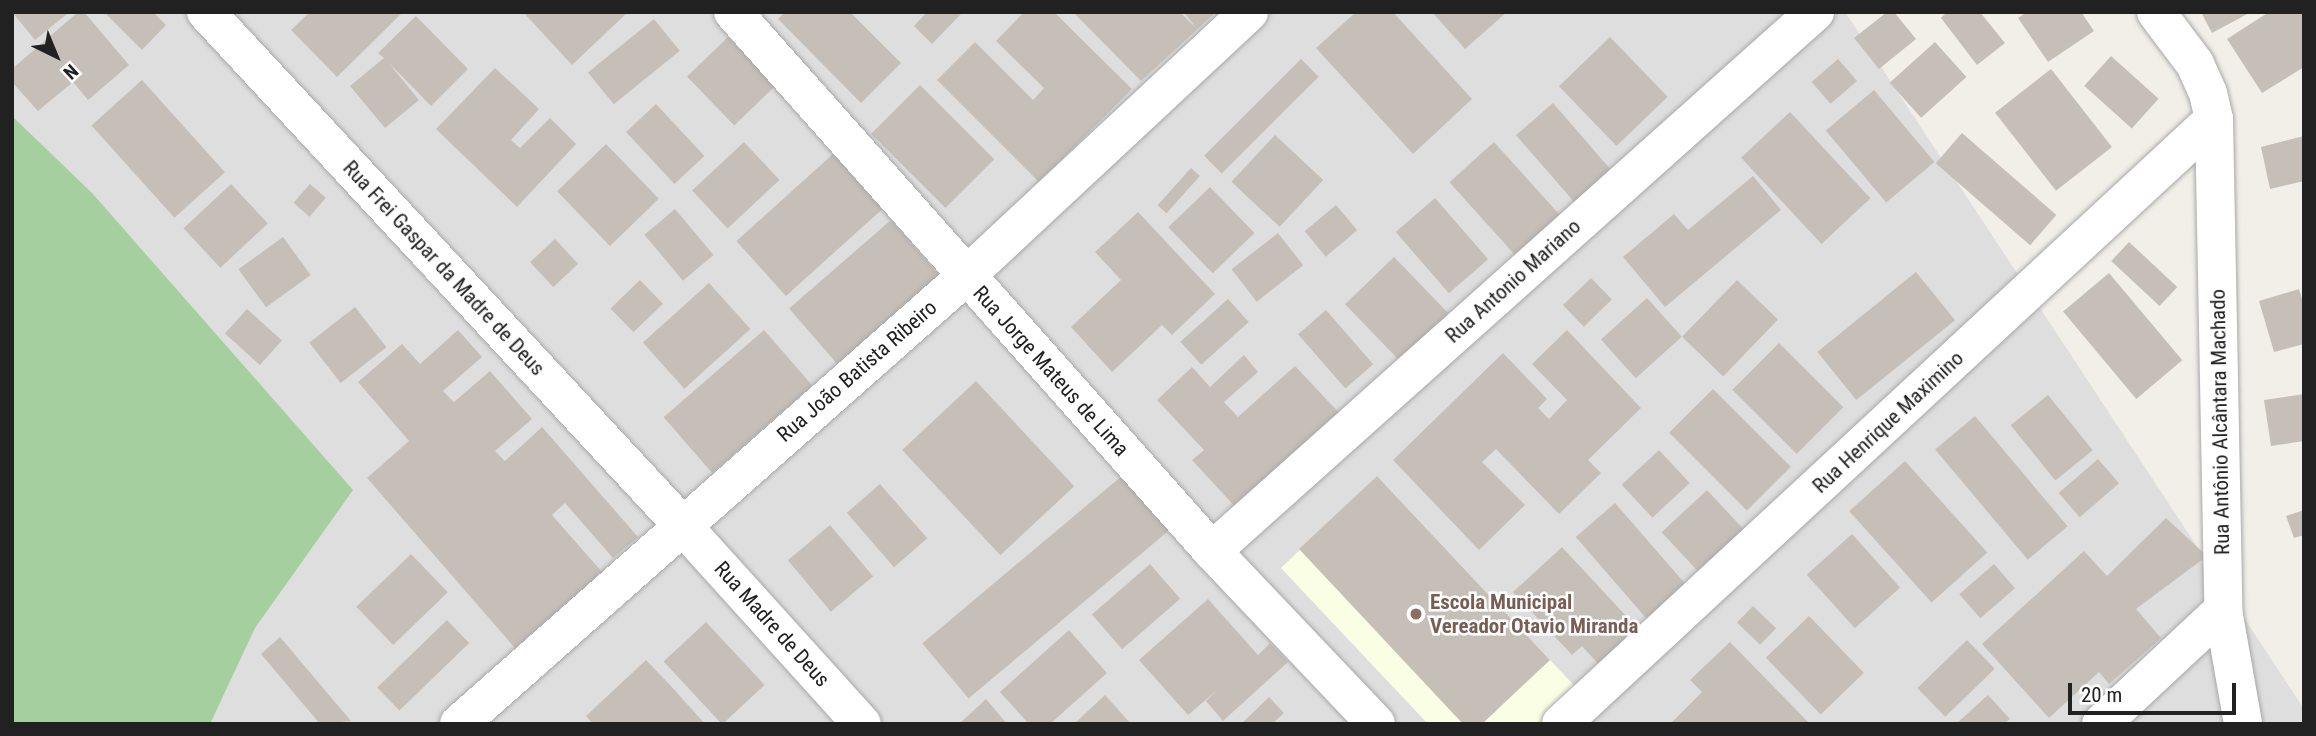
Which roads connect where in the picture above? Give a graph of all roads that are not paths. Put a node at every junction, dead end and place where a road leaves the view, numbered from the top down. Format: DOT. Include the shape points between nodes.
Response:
graph roads {
  1 [pos="206,12"];
  2 [pos="733,12"];
  3 [pos="1249,12"];
  4 [pos="1815,12"];
  5 [pos="2156,12"];
  6 [pos="2214,119"];
  7 [pos="966,276"];
  8 [pos="682,525"];
  9 [pos="1212,551"];
  10 [pos="2223,610"];
  11 [pos="459,724"];
  12 [pos="862,724"];
  13 [pos="1376,724"];
  14 [pos="1561,724"];
  15 [pos="2101,724"];
  16 [pos="2243,724"];
  1 -- 8 [label="street, Rua Frei Gaspar da Madre de Deus"];
  2 -- 7 [label="street, Rua Jorge Mateus de Lima"];
  3 -- 7 [label="street, Rua João Batista Ribeiro"];
  4 -- 9 [label="street, Rua Antonio Mariano"];
  5 -- 6 [label="street, Rua Antônio Alcântara Machado" via="2195,64"];
  6 -- 10 [label="street, Rua Antônio Alcântara Machado"];
  6 -- 14 [label="street, Rua Henrique Maximino"];
  7 -- 8 [label="street, Rua João Batista Ribeiro"];
  7 -- 9 [label="street, Rua Jorge Mateus de Lima"];
  8 -- 11 [label="street, Rua João Batista Ribeiro"];
  8 -- 12 [label="street, Rua Madre de Deus"];
  9 -- 13 [label="street, Rua Jorge Mateus de Lima"];
  10 -- 15 [label="street"];
  10 -- 16 [label="street, Rua Antônio Alcântara Machado"];
}
